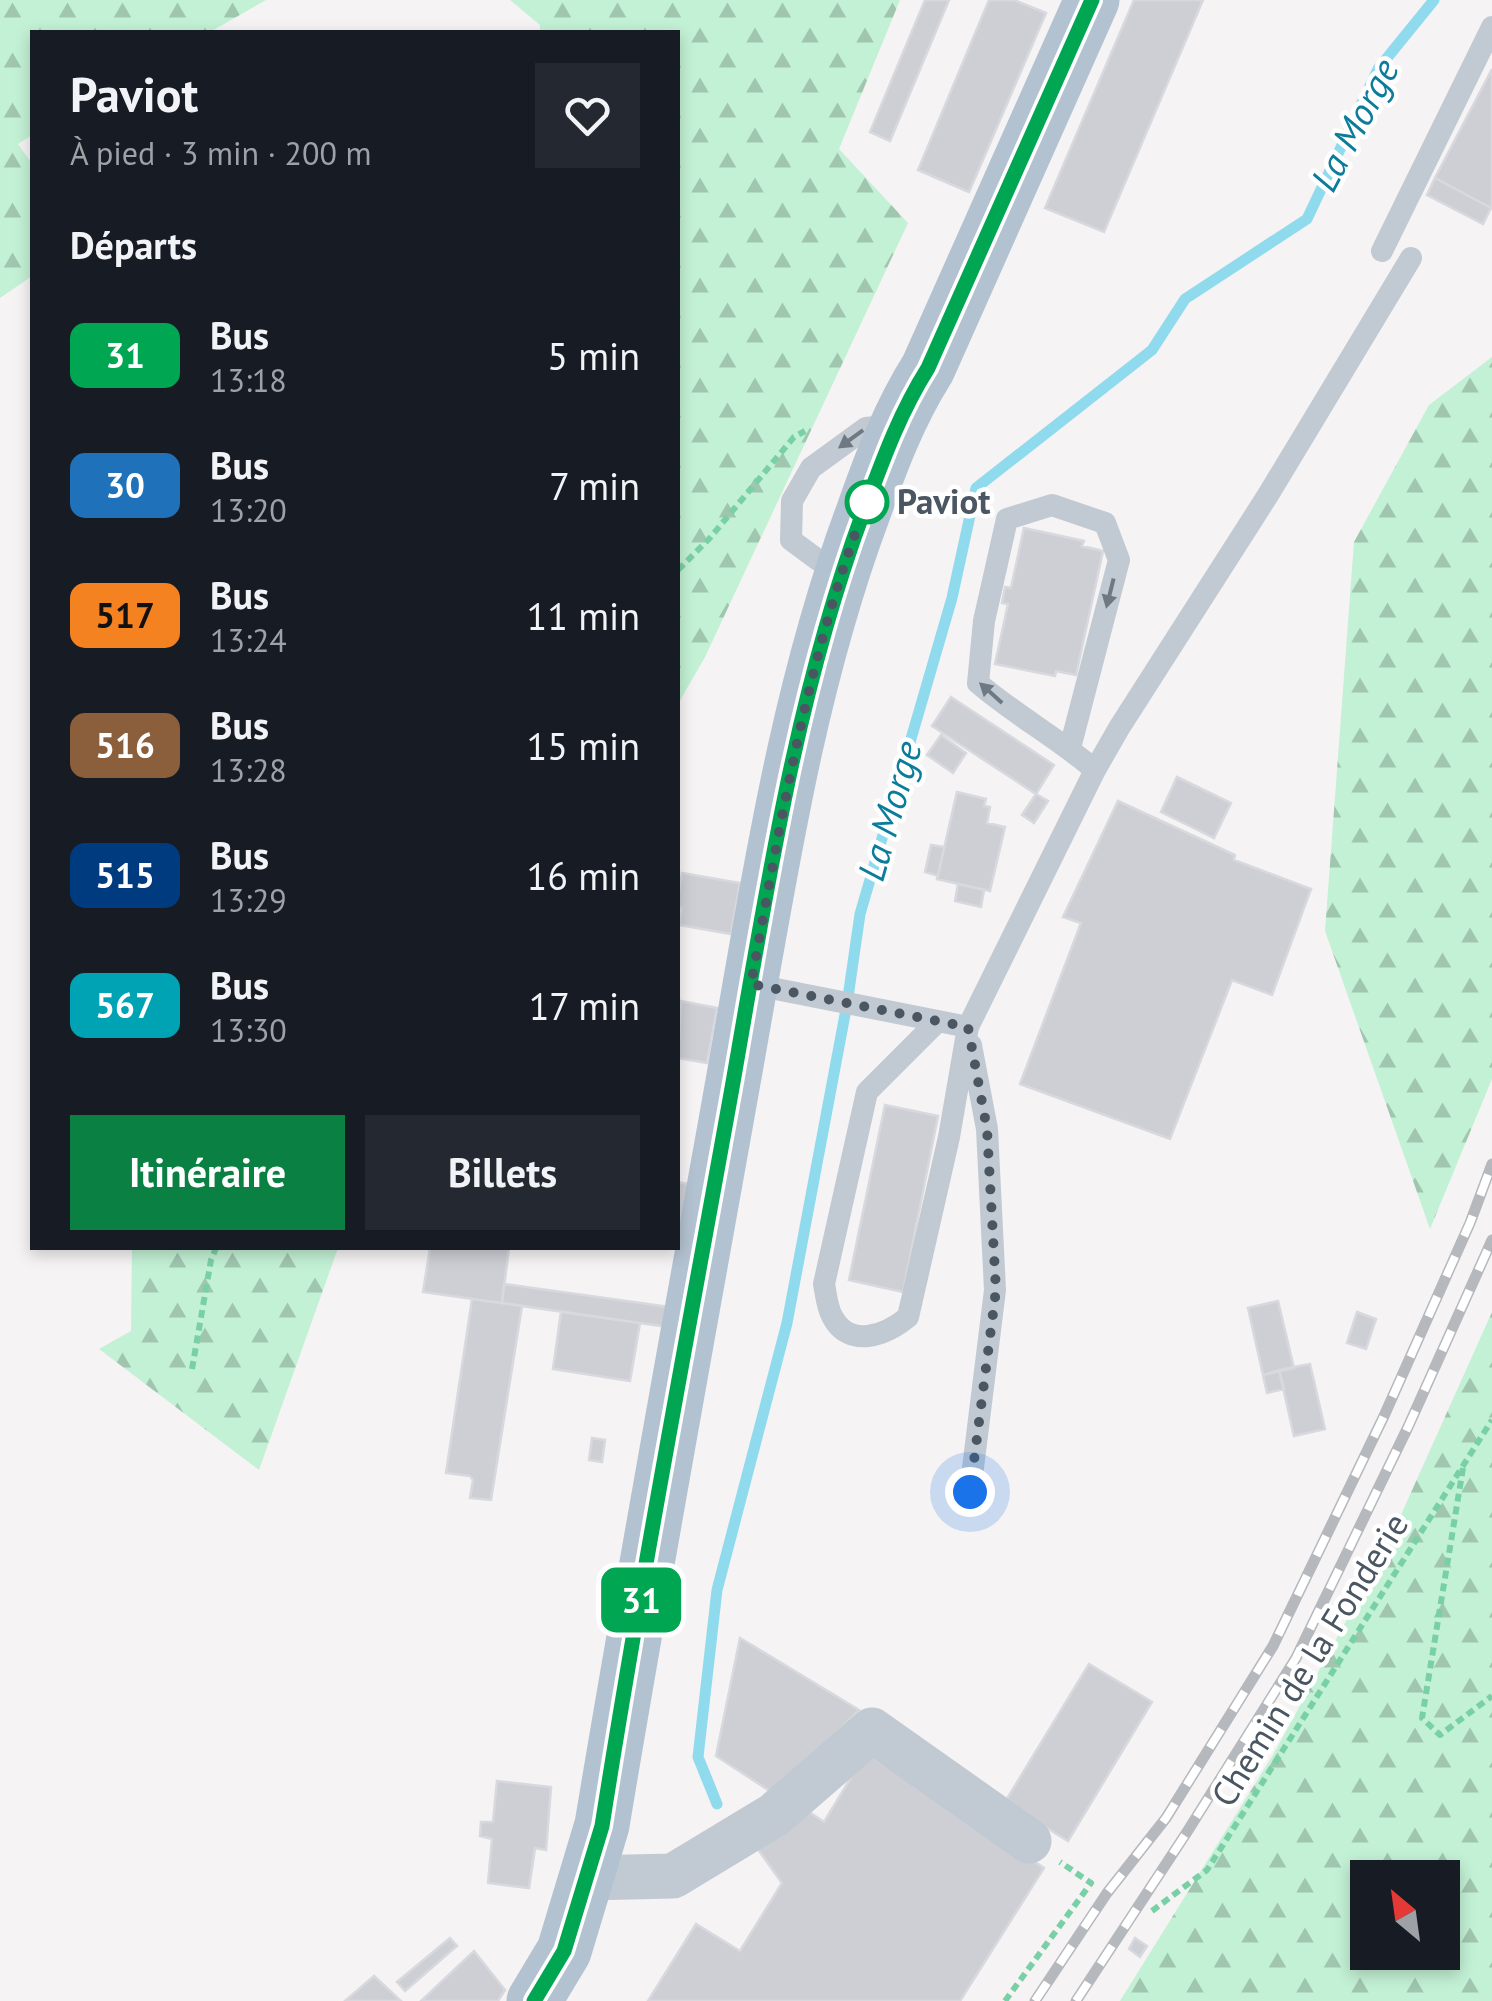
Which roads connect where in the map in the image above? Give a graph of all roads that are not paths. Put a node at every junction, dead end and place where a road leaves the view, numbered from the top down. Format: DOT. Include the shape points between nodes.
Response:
graph roads {
  1 [pos="1092,0"];
  2 [pos="1492,27"];
  3 [pos="1382,251"];
  4 [pos="1411,258"];
  5 [pos="1070,748"];
  6 [pos="1096,770"];
  7 [pos="751,984"];
  8 [pos="938,1021"];
  9 [pos="968,1027"];
  10 [pos="970,1492"];
  11 [pos="1029,1841"];
  12 [pos="588,1878"];
  13 [pos="534,2001"];
  1 -- 7 [label="main road" via="928,368 896,425 842,570 796,749"];
  2 -- 3 [label="lane"];
  4 -- 6 [label="lane"];
  5 -- 5 [label="lane, one-way" via="978,683 1007,518 1052,504 1104,523 1118,560"];
  5 -- 6 [label="lane"];
  6 -- 9 [label="lane"];
  7 -- 8 [label="lane"];
  7 -- 12 [label="main road"];
  8 -- 9 [label="lane"];
  8 -- 9 [label="lane" via="867,1092 828,1264 824,1284 831,1315 843,1331 867,1338 908,1317"];
  9 -- 10 [label="lane" via="987,1129 996,1290"];
  11 -- 12 [label="street" via="872,1730 774,1815 673,1876"];
  12 -- 13 [label="main road" via="564,1951"];
}
